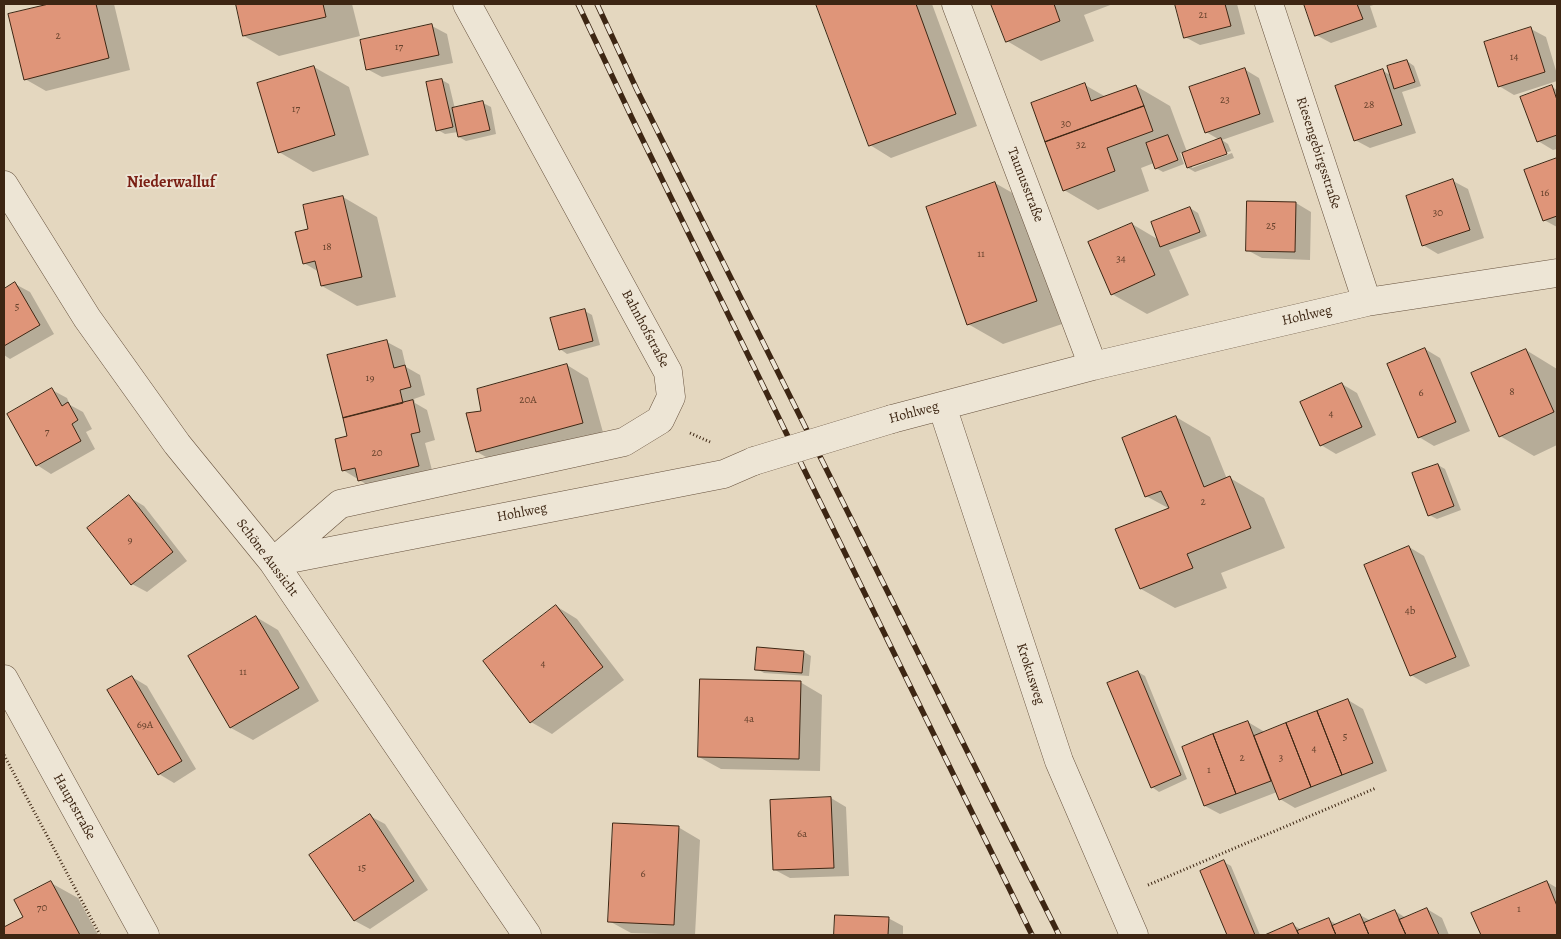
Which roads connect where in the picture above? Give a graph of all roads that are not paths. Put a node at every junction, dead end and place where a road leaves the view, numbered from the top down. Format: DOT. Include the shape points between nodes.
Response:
graph roads {
  1 [pos="467,4"];
  2 [pos="956,4"];
  3 [pos="1269,4"];
  4 [pos="4,185"];
  5 [pos="1557,272"];
  6 [pos="1367,302"];
  7 [pos="1093,366"];
  8 [pos="942,406"];
  9 [pos="273,562"];
  10 [pos="4,679"];
  11 [pos="144,935"];
  12 [pos="527,935"];
  13 [pos="1134,935"];
  1 -- 9 [label="street, Bahnhofstraße" via="668,372 671,397 660,420 624,442 340,504"];
  2 -- 7 [label="street, Taunusstraße"];
  3 -- 6 [label="street, Riesengebirgsstraße"];
  4 -- 9 [label="street, Schöne Aussicht" via="88,318 177,444"];
  5 -- 6 [label="street, Hohlweg"];
  6 -- 7 [label="street, Hohlweg"];
  7 -- 8 [label="street, Hohlweg"];
  8 -- 9 [label="street, Hohlweg, bridge" via="754,461 724,474"];
  8 -- 13 [label="street, Krokusweg" via="1059,761"];
  9 -- 12 [label="street, Schöne Aussicht"];
  10 -- 11 [label="street, Hauptstraße"];
}
